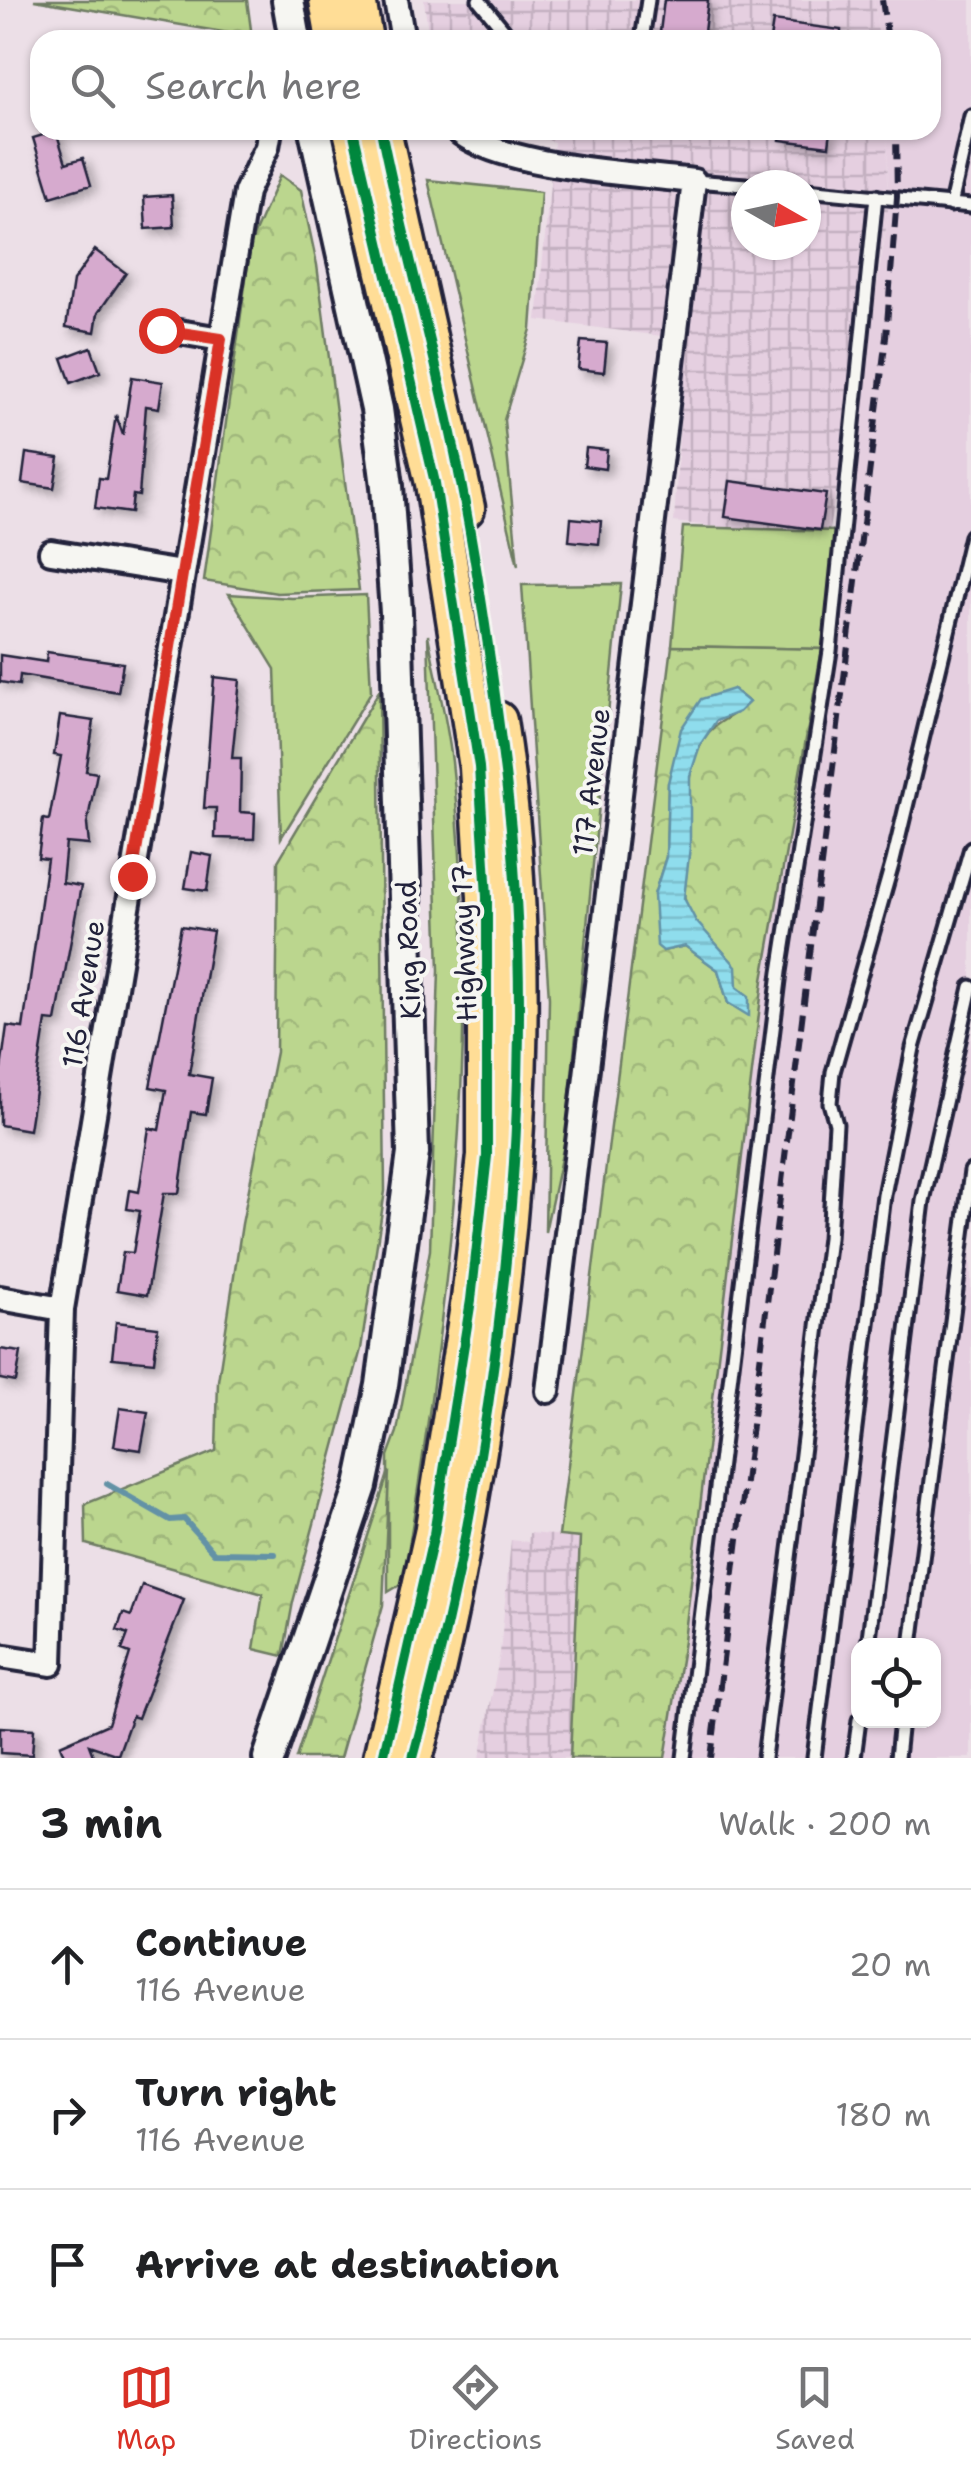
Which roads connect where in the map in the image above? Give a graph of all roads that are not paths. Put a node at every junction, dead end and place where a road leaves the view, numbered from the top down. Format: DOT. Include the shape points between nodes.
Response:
graph roads {
  1 [pos="288,0"];
  2 [pos="329,0"];
  3 [pos="356,0"];
  4 [pos="396,0"];
  5 [pos="479,0"];
  6 [pos="648,0"];
  7 [pos="288,30"];
  8 [pos="334,30"];
  9 [pos="361,30"];
  10 [pos="401,30"];
  11 [pos="504,30"];
  12 [pos="644,30"];
  13 [pos="971,116"];
  14 [pos="268,140"];
  15 [pos="317,140"];
  16 [pos="355,140"];
  17 [pos="383,140"];
  18 [pos="468,140"];
  19 [pos="694,181"];
  20 [pos="731,184"];
  21 [pos="821,191"];
  22 [pos="876,196"];
  23 [pos="950,205"];
  24 [pos="971,206"];
  25 [pos="161,330"];
  26 [pos="221,339"];
  27 [pos="971,536"];
  28 [pos="51,552"];
  29 [pos="182,573"];
  30 [pos="971,848"];
  31 [pos="971,987"];
  32 [pos="971,1172"];
  33 [pos="0,1298"];
  34 [pos="62,1308"];
  35 [pos="548,1390"];
  36 [pos="869,1638"];
  37 [pos="911,1638"];
  38 [pos="0,1656"];
  39 [pos="857,1728"];
  40 [pos="900,1728"];
  41 [pos="269,1758"];
  42 [pos="383,1758"];
  43 [pos="413,1758"];
  44 [pos="684,1758"];
  45 [pos="764,1758"];
  46 [pos="814,1758"];
  47 [pos="854,1758"];
  48 [pos="897,1758"];
  1 -- 7 [label="street"];
  2 -- 8 [label="highway"];
  3 -- 9 [label="highway"];
  4 -- 10 [label="street"];
  5 -- 11 [label="lane"];
  6 -- 12 [label="lane"];
  13 -- 23 [label="lane"];
  14 -- 26 [label="street, 116 Avenue" via="246,192"];
  15 -- 41 [label="street, King Road" via="377,409 387,486 412,1152 362,1486"];
  16 -- 42 [label="highway, Highway 17" via="434,483 478,768 488,988 487,1156 472,1300 434,1534"];
  17 -- 43 [label="highway, Highway 17" via="460,477 503,756 517,1024 515,1160 500,1304 463,1541"];
  18 -- 19 [label="street" via="524,158"];
  19 -- 20 [label="lane"];
  19 -- 35 [label="street, 117 Avenue"];
  21 -- 22 [label="lane"];
  22 -- 23 [label="lane"];
  22 -- 44 [label="lane" via="830,651 780,972"];
  23 -- 24 [label="lane"];
  25 -- 26 [label="street"];
  26 -- 29 [label="street, 116 Avenue"];
  27 -- 45 [label="lane" via="893,861 833,1072 829,1238"];
  28 -- 29 [label="street"];
  29 -- 34 [label="street, 116 Avenue"];
  30 -- 46 [label="lane" via="912,1048 884,1195"];
  31 -- 36 [label="lane" via="924,1201"];
  32 -- 37 [label="lane"];
  33 -- 34 [label="street"];
  34 -- 38 [label="street, 116 Avenue" via="51,1664"];
  39 -- 47 [label="lane"];
  40 -- 48 [label="lane"];
}
